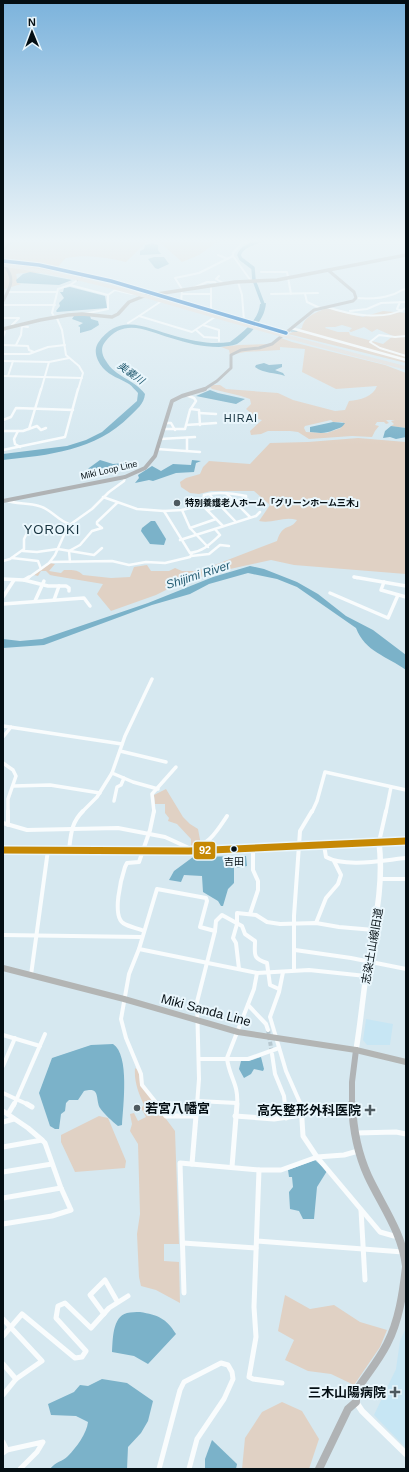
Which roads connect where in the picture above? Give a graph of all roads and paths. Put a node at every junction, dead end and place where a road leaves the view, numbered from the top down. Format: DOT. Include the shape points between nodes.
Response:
graph roads {
  1 [pos="406,308"];
  2 [pos="54,309"];
  3 [pos="108,309"];
  4 [pos="123,309"];
  5 [pos="150,309"];
  6 [pos="184,309"];
  7 [pos="195,309"];
  8 [pos="200,309"];
  9 [pos="211,309"];
  10 [pos="243,309"];
  11 [pos="319,309"];
  12 [pos="334,309"];
  13 [pos="368,309"];
  14 [pos="397,309"];
  15 [pos="403,311"];
  16 [pos="211,312"];
  17 [pos="347,312"];
  18 [pos="84,314"];
  19 [pos="220,314"];
  20 [pos="55,316"];
  21 [pos="139,316"];
  22 [pos="3,318"];
  23 [pos="215,318"];
  24 [pos="244,321"];
  25 [pos="128,323"];
  26 [pos="203,325"];
  27 [pos="15,326"];
  28 [pos="22,326"];
  29 [pos="244,326"];
  30 [pos="28,327"];
  31 [pos="291,328"];
  32 [pos="3,329"];
  33 [pos="196,330"];
  34 [pos="285,335"];
  35 [pos="406,336"];
  36 [pos="3,337"];
  37 [pos="3,345"];
  38 [pos="16,345"];
  39 [pos="65,345"];
  40 [pos="33,353"];
  41 [pos="3,354"];
  42 [pos="406,356"];
  43 [pos="69,358"];
  44 [pos="406,360"];
  45 [pos="3,361"];
  46 [pos="13,361"];
  47 [pos="35,362"];
  48 [pos="49,362"];
  49 [pos="406,367"];
  50 [pos="3,376"];
  51 [pos="8,376"];
  52 [pos="45,377"];
  53 [pos="82,378"];
  54 [pos="186,395"];
  55 [pos="34,409"];
  56 [pos="191,409"];
  57 [pos="73,410"];
  58 [pos="199,413"];
  59 [pos="216,414"];
  60 [pos="3,421"];
  61 [pos="165,423"];
  62 [pos="216,423"];
  63 [pos="186,425"];
  64 [pos="200,425"];
  65 [pos="46,428"];
  66 [pos="29,429"];
  67 [pos="163,429"];
  68 [pos="3,430"];
  69 [pos="176,430"];
  70 [pos="18,431"];
  71 [pos="195,437"];
  72 [pos="187,438"];
  73 [pos="160,439"];
  74 [pos="178,439"];
  75 [pos="20,447"];
  76 [pos="157,449"];
  77 [pos="3,450"];
  78 [pos="187,451"];
  79 [pos="200,452"];
  80 [pos="125,477"];
  81 [pos="226,493"];
  82 [pos="209,494"];
  83 [pos="104,497"];
  84 [pos="4,500"];
  85 [pos="234,502"];
  86 [pos="117,503"];
  87 [pos="202,505"];
  88 [pos="221,506"];
  89 [pos="182,510"];
  90 [pos="208,510"];
  91 [pos="164,511"];
  92 [pos="260,512"];
  93 [pos="250,518"];
  94 [pos="216,519"];
  95 [pos="236,522"];
  96 [pos="69,524"];
  97 [pos="223,526"];
  98 [pos="190,528"];
  99 [pos="215,529"];
  100 [pos="28,531"];
  101 [pos="196,535"];
  102 [pos="180,540"];
  103 [pos="229,546"];
  104 [pos="208,547"];
  105 [pos="102,548"];
  106 [pos="58,549"];
  107 [pos="23,551"];
  108 [pos="69,551"];
  109 [pos="86,554"];
  110 [pos="192,554"];
  111 [pos="12,558"];
  112 [pos="3,561"];
  113 [pos="50,562"];
  114 [pos="70,562"];
  115 [pos="82,562"];
  116 [pos="41,569"];
  117 [pos="354,576"];
  118 [pos="3,578"];
  119 [pos="14,580"];
  120 [pos="24,580"];
  121 [pos="44,581"];
  122 [pos="384,582"];
  123 [pos="41,585"];
  124 [pos="59,586"];
  125 [pos="406,586"];
  126 [pos="69,591"];
  127 [pos="330,593"];
  128 [pos="398,595"];
  129 [pos="3,597"];
  130 [pos="406,597"];
  131 [pos="54,600"];
  132 [pos="35,601"];
  133 [pos="3,604"];
  134 [pos="90,606"];
  135 [pos="152,678"];
  136 [pos="3,726"];
  137 [pos="11,727"];
  138 [pos="3,737"];
  139 [pos="122,744"];
  140 [pos="120,751"];
  141 [pos="166,762"];
  142 [pos="3,763"];
  143 [pos="176,767"];
  144 [pos="112,773"];
  145 [pos="124,778"];
  146 [pos="14,786"];
  147 [pos="391,787"];
  148 [pos="158,789"];
  149 [pos="406,790"];
  150 [pos="100,793"];
  151 [pos="114,801"];
  152 [pos="227,816"];
  153 [pos="3,824"];
  154 [pos="8,825"];
  155 [pos="72,828"];
  156 [pos="149,833"];
  157 [pos="406,841"];
  158 [pos="379,842"];
  159 [pos="324,845"];
  160 [pos="298,847"];
  161 [pos="189,849"];
  162 [pos="253,849"];
  163 [pos="3,850"];
  164 [pos="48,850"];
  165 [pos="69,850"];
  166 [pos="143,851"];
  167 [pos="406,858"];
  168 [pos="382,860"];
  169 [pos="334,861"];
  170 [pos="382,879"];
  171 [pos="406,879"];
  172 [pos="250,914"];
  173 [pos="316,923"];
  174 [pos="237,924"];
  175 [pos="294,924"];
  176 [pos="374,930"];
  177 [pos="144,931"];
  178 [pos="215,931"];
  179 [pos="3,935"];
  180 [pos="36,936"];
  181 [pos="142,937"];
  182 [pos="139,949"];
  183 [pos="295,950"];
  184 [pos="368,962"];
  185 [pos="208,963"];
  186 [pos="3,968"];
  187 [pos="239,969"];
  188 [pos="406,969"];
  189 [pos="294,970"];
  190 [pos="268,972"];
  191 [pos="283,972"];
  192 [pos="257,973"];
  193 [pos="31,975"];
  194 [pos="366,976"];
  195 [pos="279,989"];
  196 [pos="124,999"];
  197 [pos="248,1005"];
  198 [pos="198,1021"];
  199 [pos="268,1030"];
  200 [pos="238,1032"];
  201 [pos="45,1034"];
  202 [pos="3,1035"];
  203 [pos="15,1038"];
  204 [pos="277,1039"];
  205 [pos="40,1046"];
  206 [pos="279,1048"];
  207 [pos="356,1050"];
  208 [pos="272,1054"];
  209 [pos="227,1058"];
  210 [pos="199,1059"];
  211 [pos="406,1062"];
  212 [pos="3,1066"];
  213 [pos="3,1093"];
  214 [pos="17,1100"];
  215 [pos="197,1101"];
  216 [pos="237,1102"];
  217 [pos="32,1107"];
  218 [pos="5,1113"];
  219 [pos="302,1115"];
  220 [pos="195,1116"];
  221 [pos="236,1116"];
  222 [pos="286,1118"];
  223 [pos="14,1119"];
  224 [pos="3,1122"];
  225 [pos="356,1133"];
  226 [pos="406,1134"];
  227 [pos="42,1140"];
  228 [pos="3,1146"];
  229 [pos="359,1150"];
  230 [pos="317,1157"];
  231 [pos="52,1164"];
  232 [pos="192,1164"];
  233 [pos="232,1167"];
  234 [pos="260,1170"];
  235 [pos="3,1172"];
  236 [pos="61,1188"];
  237 [pos="3,1198"];
  238 [pos="362,1210"];
  239 [pos="3,1224"];
  240 [pos="399,1235"];
  241 [pos="257,1241"];
  242 [pos="404,1242"];
  243 [pos="183,1243"];
  244 [pos="256,1248"];
  245 [pos="363,1249"];
  246 [pos="405,1252"];
  247 [pos="406,1267"];
  248 [pos="364,1280"];
  249 [pos="184,1293"];
  250 [pos="128,1296"];
  251 [pos="117,1301"];
  252 [pos="104,1314"];
  253 [pos="3,1319"];
  254 [pos="11,1327"];
  255 [pos="3,1336"];
  256 [pos="3,1364"];
  257 [pos="16,1379"];
  258 [pos="282,1382"];
  259 [pos="3,1396"];
  260 [pos="356,1402"];
  261 [pos="3,1442"];
  262 [pos="5,1452"];
  263 [pos="406,1454"];
  264 [pos="20,1469"];
  265 [pos="159,1469"];
  266 [pos="189,1469"];
  267 [pos="319,1469"];
  1 -- 15 [label="street"];
  2 -- 20 [label="street" via="52,313"];
  3 -- 18 [label="street"];
  4 -- 18 [label="main road" via="119,315 112,317"];
  5 -- 21 [label="street"];
  6 -- 23 [label="street"];
  7 -- 34 [label="highway"];
  8 -- 16 [label="street"];
  9 -- 16 [label="street"];
  10 -- 24 [label="street"];
  11 -- 31 [label="main road, Miki Loop Line"];
  12 -- 17 [label="street"];
  13 -- 17 [label="street"];
  14 -- 15 [label="street"];
  15 -- 17 [label="street" via="372,315"];
  16 -- 19 [label="street"];
  18 -- 20 [label="main road"];
  19 -- 23 [label="street"];
  19 -- 24 [label="street"];
  20 -- 27 [label="main road"];
  20 -- 39 [label="street" via="62,330"];
  21 -- 25 [label="street"];
  21 -- 33 [label="street" via="192,332"];
  22 -- 27 [label="street" via="19,318 12,325"];
  23 -- 26 [label="street"];
  23 -- 29 [label="street"];
  24 -- 34 [label="street"];
  26 -- 33 [label="street"];
  26 -- 33 [label="street" via="219,330 219,339 204,338"];
  27 -- 28 [label="street"];
  27 -- 32 [label="main road"];
  28 -- 30 [label="street"];
  28 -- 38 [label="street"];
  31 -- 34 [label="main road, Miki Loop Line"];
  31 -- 44 [label="street"];
  32 -- 36 [label="street"];
  34 -- 49 [label="highway"];
  34 -- 54 [label="main road, Miki Loop Line" via="272,344 235,352 231,356 230,368 226,373 202,390"];
  35 -- 42 [label="street" via="379,335 370,342"];
  37 -- 38 [label="street"];
  38 -- 40 [label="street" via="28,346"];
  39 -- 40 [label="street" via="48,347"];
  39 -- 43 [label="street"];
  40 -- 41 [label="street"];
  40 -- 47 [label="street"];
  43 -- 48 [label="street"];
  43 -- 53 [label="street" via="82,369"];
  45 -- 46 [label="street"];
  46 -- 47 [label="street"];
  46 -- 51 [label="street"];
  47 -- 48 [label="street"];
  48 -- 52 [label="street"];
  50 -- 51 [label="street"];
  51 -- 52 [label="street"];
  52 -- 53 [label="street"];
  52 -- 55 [label="street"];
  53 -- 57 [label="street"];
  54 -- 56 [label="street" via="196,399"];
  54 -- 61 [label="main road, Miki Loop Line" via="172,402"];
  55 -- 57 [label="street"];
  55 -- 60 [label="street" via="16,408 11,417"];
  55 -- 66 [label="street"];
  56 -- 58 [label="street" via="199,410"];
  56 -- 63 [label="street"];
  57 -- 75 [label="street" via="65,437"];
  58 -- 59 [label="street"];
  58 -- 64 [label="street"];
  60 -- 68 [label="street"];
  61 -- 67 [label="main road, Miki Loop Line"];
  61 -- 69 [label="street" via="171,423"];
  62 -- 64 [label="street"];
  63 -- 64 [label="street"];
  63 -- 69 [label="street" via="185,429"];
  65 -- 66 [label="street" via="41,430 37,426"];
  66 -- 70 [label="street"];
  67 -- 69 [label="street"];
  67 -- 73 [label="main road, Miki Loop Line"];
  68 -- 70 [label="street"];
  69 -- 74 [label="street" via="180,434"];
  70 -- 75 [label="street" via="14,439 15,444"];
  71 -- 72 [label="street"];
  72 -- 74 [label="street"];
  72 -- 78 [label="street"];
  73 -- 74 [label="street"];
  73 -- 76 [label="main road, Miki Loop Line"];
  75 -- 77 [label="street"];
  76 -- 78 [label="street"];
  76 -- 80 [label="main road, Miki Loop Line" via="149,466 139,473"];
  78 -- 79 [label="street"];
  80 -- 83 [label="street" via="124,481"];
  80 -- 84 [label="main road, Miki Loop Line"];
  81 -- 82 [label="street"];
  81 -- 85 [label="street"];
  81 -- 85 [label="street" via="246,496"];
  82 -- 87 [label="street" via="204,495"];
  82 -- 88 [label="street"];
  83 -- 86 [label="street"];
  83 -- 96 [label="street" via="92,509"];
  84 -- 96 [label="street" via="41,506 60,522"];
  85 -- 88 [label="street"];
  85 -- 93 [label="street"];
  86 -- 91 [label="street" via="144,511"];
  86 -- 108 [label="street" via="97,522 102,528 92,532 80,545"];
  87 -- 89 [label="street"];
  87 -- 90 [label="street"];
  88 -- 90 [label="street"];
  88 -- 95 [label="street"];
  89 -- 91 [label="street"];
  89 -- 98 [label="street"];
  90 -- 94 [label="street"];
  91 -- 102 [label="street"];
  92 -- 93 [label="street"];
  93 -- 95 [label="street"];
  94 -- 97 [label="street"];
  94 -- 98 [label="street"];
  95 -- 97 [label="street"];
  96 -- 106 [label="street"];
  97 -- 99 [label="street"];
  98 -- 101 [label="street"];
  99 -- 101 [label="street"];
  99 -- 104 [label="street" via="220,535"];
  100 -- 107 [label="street"];
  101 -- 102 [label="street"];
  101 -- 104 [label="street"];
  102 -- 110 [label="street"];
  103 -- 110 [label="street" via="220,545 209,554"];
  104 -- 110 [label="street"];
  105 -- 109 [label="street" via="96,554"];
  106 -- 107 [label="street"];
  106 -- 108 [label="street"];
  106 -- 113 [label="street"];
  107 -- 111 [label="street"];
  108 -- 109 [label="street"];
  108 -- 114 [label="street"];
  109 -- 115 [label="street"];
  110 -- 115 [label="street" via="165,563"];
  111 -- 112 [label="street"];
  111 -- 116 [label="street" via="38,562"];
  113 -- 114 [label="street"];
  113 -- 116 [label="street"];
  114 -- 115 [label="street"];
  116 -- 120 [label="street"];
  117 -- 122 [label="street"];
  118 -- 119 [label="street"];
  119 -- 120 [label="street"];
  119 -- 129 [label="street"];
  120 -- 123 [label="street"];
  121 -- 123 [label="street"];
  122 -- 125 [label="street"];
  122 -- 128 [label="street" via="381,590"];
  123 -- 124 [label="street"];
  123 -- 132 [label="street"];
  124 -- 126 [label="street" via="68,587"];
  124 -- 131 [label="street"];
  127 -- 128 [label="street" via="388,618"];
  128 -- 130 [label="street"];
  131 -- 132 [label="street"];
  131 -- 134 [label="street" via="84,598"];
  132 -- 133 [label="street"];
  135 -- 139 [label="street"];
  136 -- 137 [label="street"];
  137 -- 138 [label="street"];
  137 -- 139 [label="street"];
  139 -- 140 [label="street"];
  140 -- 141 [label="street"];
  140 -- 144 [label="street"];
  142 -- 146 [label="street" via="14,770"];
  143 -- 148 [label="street"];
  144 -- 145 [label="street"];
  144 -- 150 [label="street"];
  145 -- 148 [label="street"];
  145 -- 151 [label="street" via="117,787"];
  146 -- 150 [label="street" via="50,786"];
  146 -- 154 [label="street" via="8,799"];
  147 -- 149 [label="street"];
  147 -- 158 [label="street"];
  147 -- 160 [label="street" via="325,772 313,810 301,825"];
  148 -- 156 [label="street" via="151,796 154,812"];
  150 -- 155 [label="street" via="75,819"];
  152 -- 161 [label="street" via="204,844"];
  153 -- 154 [label="street"];
  154 -- 155 [label="street" via="27,830"];
  155 -- 156 [label="street" via="118,828"];
  155 -- 165 [label="street"];
  156 -- 161 [label="street" via="165,837"];
  156 -- 166 [label="street"];
  157 -- 158 [label="street"];
  158 -- 159 [label="street"];
  158 -- 168 [label="street, 志染土山線旧道"];
  159 -- 160 [label="street"];
  159 -- 169 [label="street" via="326,857"];
  160 -- 162 [label="street"];
  160 -- 175 [label="street"];
  161 -- 162 [label="street"];
  161 -- 166 [label="street"];
  162 -- 172 [label="street" via="253,870 258,881 258,890"];
  163 -- 164 [label="street"];
  164 -- 165 [label="street"];
  164 -- 180 [label="street"];
  165 -- 166 [label="street"];
  166 -- 177 [label="street" via="139,862 127,863 124,866 118,915 122,923"];
  167 -- 168 [label="street"];
  168 -- 169 [label="street"];
  168 -- 170 [label="street, 志染土山線旧道"];
  169 -- 173 [label="street" via="341,875 338,884 326,898"];
  170 -- 171 [label="street"];
  170 -- 176 [label="street, 志染土山線旧道"];
  172 -- 174 [label="street" via="236,913"];
  172 -- 175 [label="street" via="267,922"];
  173 -- 175 [label="street"];
  173 -- 176 [label="street"];
  174 -- 178 [label="street" via="222,915 216,921"];
  174 -- 187 [label="street" via="233,938"];
  174 -- 190 [label="street" via="242,926 245,934 254,939 255,957 267,963"];
  175 -- 183 [label="street"];
  176 -- 184 [label="street, 志染土山線旧道"];
  177 -- 178 [label="street" via="157,889 206,898 200,927"];
  177 -- 181 [label="street"];
  178 -- 185 [label="street"];
  179 -- 180 [label="street"];
  180 -- 181 [label="street"];
  180 -- 193 [label="street"];
  181 -- 182 [label="street"];
  182 -- 185 [label="street"];
  182 -- 196 [label="street" via="129,974"];
  183 -- 184 [label="street"];
  183 -- 189 [label="street"];
  184 -- 188 [label="street"];
  184 -- 194 [label="street, 志染土山線旧道"];
  185 -- 187 [label="street"];
  185 -- 198 [label="street" via="198,1002"];
  186 -- 193 [label="main road, Miki Sanda Line"];
  187 -- 192 [label="street"];
  189 -- 191 [label="street"];
  189 -- 194 [label="street"];
  190 -- 191 [label="street"];
  190 -- 192 [label="street"];
  190 -- 195 [label="street" via="270,985"];
  191 -- 195 [label="street"];
  192 -- 197 [label="street"];
  193 -- 196 [label="main road, Miki Sanda Line"];
  194 -- 207 [label="street, 志染土山線旧道"];
  195 -- 204 [label="street" via="270,1017"];
  196 -- 198 [label="main road, Miki Sanda Line"];
  196 -- 220 [label="street" via="121,1018 126,1038 141,1074 142,1085 166,1116"];
  197 -- 199 [label="street" via="266,1024"];
  197 -- 200 [label="street"];
  198 -- 200 [label="main road, Miki Sanda Line"];
  198 -- 210 [label="street"];
  200 -- 204 [label="main road, Miki Sanda Line"];
  200 -- 209 [label="street"];
  201 -- 205 [label="street"];
  202 -- 203 [label="street"];
  203 -- 205 [label="street"];
  203 -- 212 [label="street"];
  204 -- 206 [label="street"];
  204 -- 207 [label="main road, Miki Sanda Line"];
  205 -- 214 [label="street"];
  206 -- 209 [label="street" via="248,1059"];
  206 -- 219 [label="street" via="301,1104"];
  207 -- 211 [label="main road, Miki Sanda Line"];
  207 -- 225 [label="main road" via="352,1087"];
  208 -- 222 [label="street" via="275,1074 284,1096"];
  209 -- 210 [label="street"];
  209 -- 216 [label="street" via="227,1066 238,1094"];
  210 -- 215 [label="street"];
  213 -- 214 [label="street"];
  214 -- 217 [label="street"];
  214 -- 218 [label="street"];
  215 -- 216 [label="street"];
  215 -- 220 [label="street"];
  216 -- 221 [label="street"];
  218 -- 223 [label="street"];
  219 -- 222 [label="street"];
  219 -- 230 [label="street" via="303,1136"];
  220 -- 232 [label="street"];
  221 -- 222 [label="street"];
  221 -- 233 [label="street"];
  223 -- 224 [label="street"];
  223 -- 227 [label="street"];
  225 -- 226 [label="street"];
  225 -- 229 [label="main road"];
  227 -- 228 [label="street"];
  227 -- 231 [label="street"];
  229 -- 230 [label="street" via="344,1155"];
  229 -- 240 [label="main road" via="367,1175"];
  230 -- 234 [label="street" via="281,1170"];
  230 -- 238 [label="street"];
  231 -- 235 [label="street"];
  231 -- 236 [label="street"];
  232 -- 233 [label="street"];
  232 -- 243 [label="street" via="180,1163"];
  233 -- 234 [label="street"];
  234 -- 241 [label="street"];
  236 -- 237 [label="street"];
  236 -- 239 [label="street" via="71,1210 52,1216"];
  238 -- 240 [label="street" via="380,1232"];
  238 -- 245 [label="street"];
  240 -- 242 [label="main road"];
  241 -- 244 [label="street"];
  241 -- 245 [label="street"];
  242 -- 246 [label="main road"];
  243 -- 244 [label="street"];
  243 -- 249 [label="street"];
  244 -- 258 [label="street" via="256,1337 249,1376 253,1379"];
  245 -- 246 [label="street"];
  245 -- 248 [label="street"];
  246 -- 247 [label="main road"];
  247 -- 260 [label="main road" via="392,1334 358,1388"];
  250 -- 251 [label="street"];
  251 -- 252 [label="street"];
  251 -- 252 [label="street" via="105,1280 90,1295"];
  252 -- 254 [label="street" via="90,1328 65,1303 58,1306 56,1318 86,1351 82,1357 75,1358 22,1314"];
  253 -- 254 [label="street"];
  254 -- 255 [label="street"];
  254 -- 257 [label="street" via="42,1361"];
  256 -- 257 [label="street"];
  257 -- 259 [label="street"];
  260 -- 263 [label="street"];
  260 -- 267 [label="main road" via="348,1409"];
  261 -- 262 [label="street"];
  262 -- 264 [label="street" via="43,1442"];
  265 -- 266 [label="street" via="184,1382 221,1363 228,1365 233,1379 224,1399 197,1439"];
}
